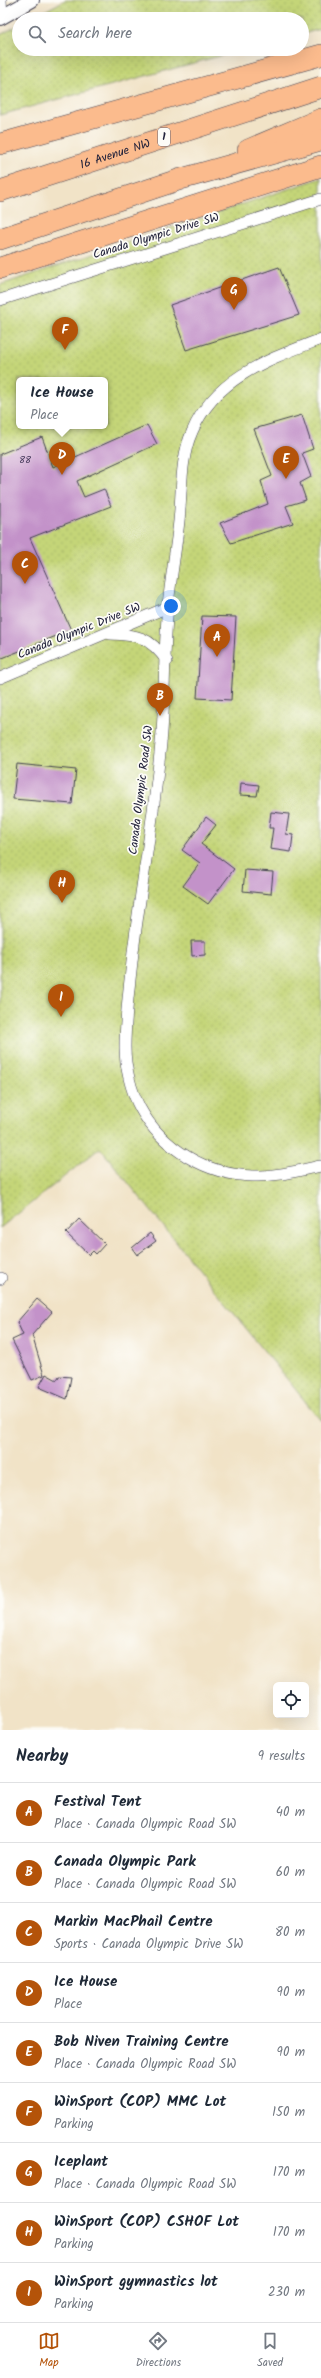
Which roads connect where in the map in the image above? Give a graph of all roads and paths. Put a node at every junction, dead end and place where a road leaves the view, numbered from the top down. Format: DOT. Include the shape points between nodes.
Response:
graph roads {
  1 [pos="1,0"];
  2 [pos="32,0"];
  3 [pos="0,17"];
  4 [pos="321,49"];
  5 [pos="309,54"];
  6 [pos="321,55"];
  7 [pos="302,56"];
  8 [pos="276,66"];
  9 [pos="321,87"];
  10 [pos="321,119"];
  11 [pos="321,140"];
  12 [pos="0,144"];
  13 [pos="321,166"];
  14 [pos="181,179"];
  15 [pos="0,191"];
  16 [pos="321,199"];
  17 [pos="0,239"];
  18 [pos="0,268"];
  19 [pos="0,300"];
  20 [pos="321,339"];
  21 [pos="168,607"];
  22 [pos="105,634"];
  23 [pos="166,661"];
  24 [pos="0,678"];
  25 [pos="321,1166"];
  1 -- 3 [label="street"];
  2 -- 3 [label="street"];
  4 -- 5 [label="highway"];
  6 -- 8 [label="highway"];
  7 -- 8 [label="highway"];
  8 -- 12 [label="highway"];
  9 -- 15 [label="highway, 16 Avenue NW / 1"];
  10 -- 14 [label="highway"];
  11 -- 14 [label="highway"];
  13 -- 18 [label="highway"];
  14 -- 17 [label="highway"];
  16 -- 19 [label="street, Canada Olympic Drive SW"];
  20 -- 21 [label="street, Canada Olympic Road SW" via="242,373 216,395 200,415 190,434 185,463"];
  21 -- 22 [label="street, Canada Olympic Drive SW"];
  21 -- 23 [label="street, Canada Olympic Road SW"];
  22 -- 23 [label="street" via="137,635 157,648"];
  22 -- 24 [label="street, Canada Olympic Drive SW"];
  23 -- 25 [label="street, Canada Olympic Road SW" via="162,734 128,998 125,1049 133,1090 140,1109 154,1130 183,1155 201,1164 254,1176 283,1174"];
}
